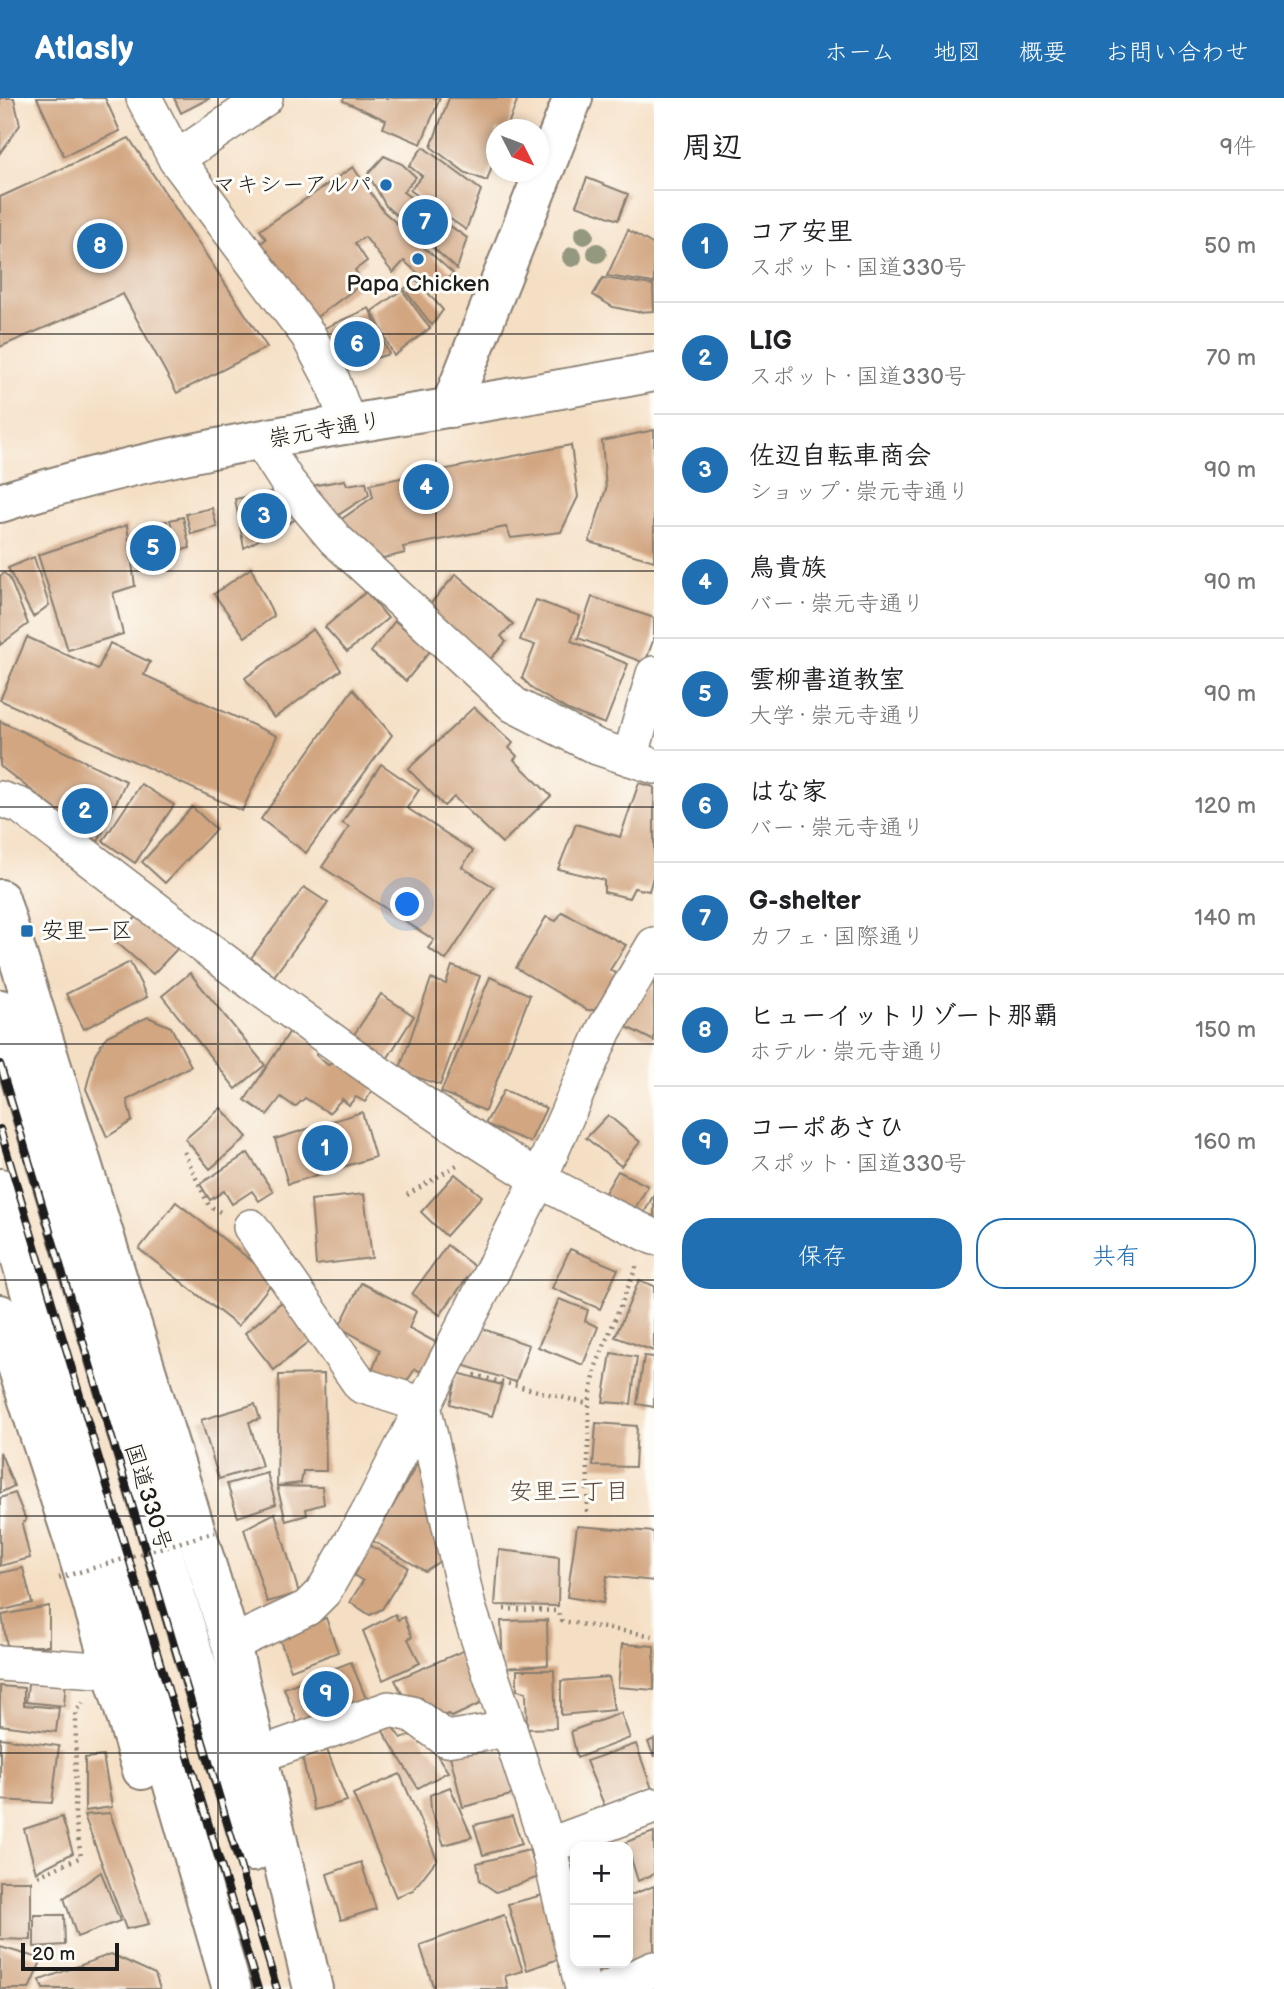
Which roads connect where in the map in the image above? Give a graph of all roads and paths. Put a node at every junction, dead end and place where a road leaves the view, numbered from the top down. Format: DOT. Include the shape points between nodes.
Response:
graph roads {
  1 [pos="144,98"];
  2 [pos="265,98"];
  3 [pos="573,98"];
  4 [pos="176,159"];
  5 [pos="654,372"];
  6 [pos="450,408"];
  7 [pos="349,426"];
  8 [pos="261,441"];
  9 [pos="0,503"];
  10 [pos="654,674"];
  11 [pos="642,762"];
  12 [pos="0,799"];
  13 [pos="0,899"];
  14 [pos="654,945"];
  15 [pos="0,1009"];
  16 [pos="480,1141"];
  17 [pos="184,1152"];
  18 [pos="539,1179"];
  19 [pos="0,1188"];
  20 [pos="407,1195"];
  21 [pos="251,1227"];
  22 [pos="651,1236"];
  23 [pos="0,1314"];
  24 [pos="442,1367"];
  25 [pos="589,1404"];
  26 [pos="423,1405"];
  27 [pos="587,1512"];
  28 [pos="215,1532"];
  29 [pos="59,1578"];
  30 [pos="468,1607"];
  31 [pos="654,1636"];
  32 [pos="230,1644"];
  33 [pos="0,1663"];
  34 [pos="100,1682"];
  35 [pos="509,1729"];
  36 [pos="256,1756"];
  37 [pos="654,1806"];
  38 [pos="548,1846"];
  39 [pos="38,1876"];
  40 [pos="570,1936"];
  41 [pos="578,1968"];
  42 [pos="654,1969"];
  43 [pos="298,1988"];
  44 [pos="210,1989"];
  45 [pos="232,1989"];
  46 [pos="583,1989"];
  47 [pos="608,1989"];
  1 -- 4 [label="street"];
  2 -- 4 [label="street"];
  3 -- 6 [label="main road"];
  4 -- 7 [label="street" via="308,335"];
  5 -- 6 [label="main road, 崇元寺通り"];
  6 -- 7 [label="main road, 崇元寺通り"];
  7 -- 8 [label="main road, 崇元寺通り"];
  8 -- 9 [label="main road, 崇元寺通り" via="127,467"];
  8 -- 11 [label="street" via="288,483 335,539 514,705 597,747"];
  10 -- 11 [label="street"];
  12 -- 16 [label="street" via="21,806 255,986"];
  13 -- 32 [label="main road"];
  14 -- 18 [label="street" via="604,1030"];
  15 -- 43 [label="main road, 国道330号"];
  16 -- 18 [label="street"];
  16 -- 20 [label="path" via="452,1170"];
  17 -- 21 [label="path" via="209,1206"];
  18 -- 22 [label="street"];
  18 -- 24 [label="street"];
  19 -- 45 [label="main road"];
  21 -- 26 [label="street" via="362,1385"];
  22 -- 25 [label="path" via="596,1366"];
  23 -- 34 [label="main road" via="74,1542"];
  24 -- 25 [label="path"];
  24 -- 26 [label="street"];
  25 -- 27 [label="path"];
  26 -- 30 [label="street"];
  26 -- 32 [label="street" via="324,1591 307,1608"];
  28 -- 29 [label="path, bridge"];
  30 -- 31 [label="path" via="557,1611 562,1621"];
  30 -- 35 [label="street"];
  32 -- 36 [label="main road"];
  33 -- 34 [label="street"];
  34 -- 39 [label="path" via="76,1712 75,1816 81,1857"];
  34 -- 44 [label="main road"];
  35 -- 36 [label="street" via="446,1739 412,1714 389,1709"];
  35 -- 38 [label="street"];
  36 -- 43 [label="main road"];
  37 -- 38 [label="street"];
  38 -- 40 [label="street"];
  41 -- 46 [label="street"];
  42 -- 47 [label="street"];
}
